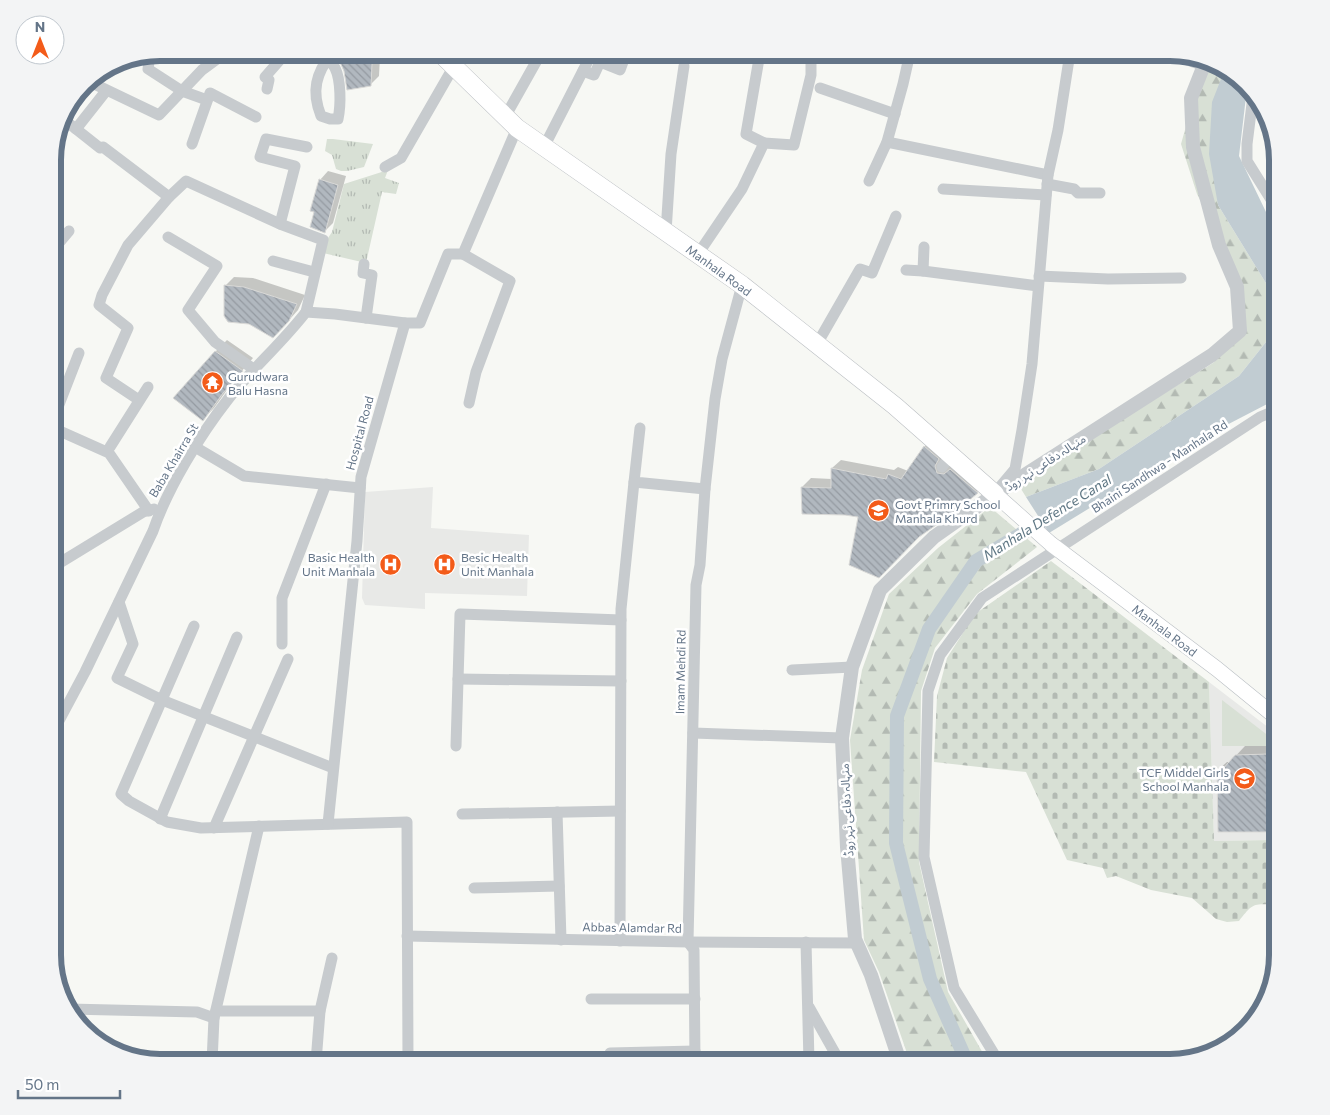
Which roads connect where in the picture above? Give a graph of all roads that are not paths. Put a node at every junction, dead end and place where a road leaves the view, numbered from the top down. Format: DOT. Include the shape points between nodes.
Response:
graph roads {
  1 [pos="214,61"];
  2 [pos="278,61"];
  3 [pos="326,61"];
  4 [pos="332,61"];
  5 [pos="449,61"];
  6 [pos="537,61"];
  7 [pos="588,61"];
  8 [pos="623,61"];
  9 [pos="758,61"];
  10 [pos="811,61"];
  11 [pos="908,61"];
  12 [pos="1069,61"];
  13 [pos="149,62"];
  14 [pos="454,66"];
  15 [pos="684,66"];
  16 [pos="1201,67"];
  17 [pos="583,71"];
  18 [pos="96,85"];
  19 [pos="820,88"];
  20 [pos="268,89"];
  21 [pos="106,91"];
  22 [pos="182,91"];
  23 [pos="207,100"];
  24 [pos="1254,108"];
  25 [pos="895,114"];
  26 [pos="256,117"];
  27 [pos="69,123"];
  28 [pos="511,123"];
  29 [pos="76,129"];
  30 [pos="887,142"];
  31 [pos="764,143"];
  32 [pos="192,144"];
  33 [pos="307,147"];
  34 [pos="544,147"];
  35 [pos="385,167"];
  36 [pos="869,181"];
  37 [pos="1047,185"];
  38 [pos="943,189"];
  39 [pos="1100,193"];
  40 [pos="1269,195"];
  41 [pos="169,197"];
  42 [pos="896,216"];
  43 [pos="280,224"];
  44 [pos="69,230"];
  45 [pos="666,232"];
  46 [pos="168,237"];
  47 [pos="61,240"];
  48 [pos="924,247"];
  49 [pos="463,254"];
  50 [pos="698,254"];
  51 [pos="273,261"];
  52 [pos="364,264"];
  53 [pos="906,270"];
  54 [pos="923,271"];
  55 [pos="314,272"];
  56 [pos="1181,278"];
  57 [pos="1039,281"];
  58 [pos="742,285"];
  59 [pos="306,312"];
  60 [pos="366,318"];
  61 [pos="404,323"];
  62 [pos="817,344"];
  63 [pos="79,353"];
  64 [pos="255,370"];
  65 [pos="148,387"];
  66 [pos="61,399"];
  67 [pos="139,400"];
  68 [pos="470,404"];
  69 [pos="1269,414"];
  70 [pos="640,428"];
  71 [pos="61,432"];
  72 [pos="110,447"];
  73 [pos="195,447"];
  74 [pos="634,482"];
  75 [pos="326,484"];
  76 [pos="360,488"];
  77 [pos="706,489"];
  78 [pos="1000,499"];
  79 [pos="161,508"];
  80 [pos="149,511"];
  81 [pos="1054,546"];
  82 [pos="61,562"];
  83 [pos="119,602"];
  84 [pos="621,620"];
  85 [pos="194,626"];
  86 [pos="237,637"];
  87 [pos="282,644"];
  88 [pos="288,659"];
  89 [pos="852,667"];
  90 [pos="792,670"];
  91 [pos="458,679"];
  92 [pos="620,681"];
  93 [pos="162,700"];
  94 [pos="1269,711"];
  95 [pos="204,716"];
  96 [pos="61,717"];
  97 [pos="693,733"];
  98 [pos="254,736"];
  99 [pos="842,738"];
  100 [pos="456,746"];
  101 [pos="333,768"];
  102 [pos="620,811"];
  103 [pos="557,812"];
  104 [pos="462,814"];
  105 [pos="160,819"];
  106 [pos="328,824"];
  107 [pos="259,826"];
  108 [pos="214,828"];
  109 [pos="559,886"];
  110 [pos="474,888"];
  111 [pos="407,936"];
  112 [pos="561,940"];
  113 [pos="620,941"];
  114 [pos="688,942"];
  115 [pos="806,942"];
  116 [pos="856,943"];
  117 [pos="332,958"];
  118 [pos="695,998"];
  119 [pos="591,999"];
  120 [pos="808,1005"];
  121 [pos="78,1009"];
  122 [pos="320,1011"];
  123 [pos="215,1014"];
  124 [pos="610,1053"];
  125 [pos="212,1054"];
  126 [pos="317,1054"];
  127 [pos="408,1054"];
  128 [pos="631,1054"];
  129 [pos="695,1054"];
  130 [pos="810,1054"];
  131 [pos="836,1054"];
  132 [pos="897,1054"];
  133 [pos="994,1054"];
  1 -- 22 [label="street"];
  2 -- 20 [label="street" via="265,77 269,80"];
  3 -- 4 [label="street" via="316,82 316,99 321,116 338,119 341,108"];
  5 -- 14 [label="main road, Manhala Road"];
  6 -- 28 [label="street"];
  7 -- 17 [label="street"];
  8 -- 17 [label="street" via="620,70 600,62 594,75"];
  9 -- 31 [label="street" via="746,134"];
  10 -- 31 [label="street" via="811,75 794,145"];
  11 -- 25 [label="street"];
  12 -- 37 [label="street"];
  13 -- 22 [label="street" via="148,69"];
  14 -- 28 [label="main road, Manhala Road"];
  14 -- 35 [label="street" via="401,158"];
  15 -- 45 [label="street" via="671,154"];
  16 -- 78 [label="street, منہالہ دفاعی نہر روڈ" via="1191,98 1193,147 1219,246 1237,287 1240,331 1212,355"];
  17 -- 34 [label="street"];
  18 -- 21 [label="street"];
  19 -- 25 [label="street"];
  21 -- 22 [label="street" via="159,115"];
  21 -- 29 [label="street"];
  22 -- 23 [label="street"];
  23 -- 26 [label="street" via="210,93"];
  23 -- 32 [label="street"];
  24 -- 40 [label="street" via="1247,161"];
  25 -- 30 [label="street"];
  27 -- 29 [label="street"];
  28 -- 34 [label="main road, Manhala Road"];
  28 -- 49 [label="street"];
  29 -- 41 [label="street"];
  30 -- 36 [label="street"];
  30 -- 37 [label="street"];
  31 -- 50 [label="street" via="742,189"];
  33 -- 43 [label="street" via="266,139 260,157 296,166"];
  34 -- 45 [label="main road, Manhala Road"];
  37 -- 38 [label="street"];
  37 -- 39 [label="street" via="1074,188 1078,193"];
  37 -- 57 [label="street"];
  41 -- 43 [label="street" via="186,181"];
  41 -- 67 [label="street" via="128,245 99,305 128,328 106,378"];
  42 -- 62 [label="street" via="872,273 860,269"];
  43 -- 55 [label="street" via="323,240"];
  44 -- 47 [label="street"];
  45 -- 50 [label="main road, Manhala Road"];
  46 -- 64 [label="street" via="216,266 188,310 215,342"];
  48 -- 54 [label="street"];
  49 -- 61 [label="street" via="448,254 420,323"];
  49 -- 68 [label="street" via="510,281 476,372"];
  50 -- 58 [label="main road, Manhala Road"];
  51 -- 55 [label="street"];
  52 -- 60 [label="street" via="363,273 372,275"];
  53 -- 54 [label="street"];
  54 -- 57 [label="street"];
  55 -- 59 [label="street"];
  56 -- 57 [label="street"];
  57 -- 78 [label="street" via="1032,364 1015,469"];
  58 -- 62 [label="main road, Manhala Road"];
  58 -- 77 [label="street, Imam Mehdi Rd" via="722,359"];
  59 -- 60 [label="street"];
  59 -- 64 [label="street, Baba Khairra St"];
  60 -- 61 [label="street"];
  61 -- 76 [label="street, Hospital Road"];
  62 -- 78 [label="main road, Manhala Road" via="895,406 946,461"];
  63 -- 66 [label="street"];
  64 -- 73 [label="street, Baba Khairra St" via="229,398"];
  65 -- 67 [label="street"];
  67 -- 72 [label="street"];
  69 -- 81 [label="street, Bhaini Sandhwa - Manhala Rd"];
  70 -- 74 [label="street"];
  71 -- 80 [label="street" via="109,453"];
  73 -- 75 [label="street" via="244,476"];
  73 -- 79 [label="street, Baba Khairra St"];
  74 -- 77 [label="street"];
  74 -- 84 [label="street"];
  75 -- 76 [label="street"];
  75 -- 87 [label="street" via="282,598"];
  76 -- 101 [label="street, Hospital Road"];
  77 -- 97 [label="street, Imam Mehdi Rd" via="696,585"];
  78 -- 81 [label="main road, Manhala Road"];
  78 -- 89 [label="street, منہالہ دفاعی نہر روڈ" via="934,537 880,590"];
  79 -- 80 [label="street"];
  79 -- 83 [label="street, Baba Khairra St"];
  80 -- 82 [label="street"];
  81 -- 94 [label="main road, Manhala Road"];
  81 -- 133 [label="street, Bhaini Sandhwa - Manhala Rd" via="982,598 940,655 928,692 924,857 954,988"];
  83 -- 93 [label="street" via="133,644 117,678"];
  83 -- 96 [label="street, Baba Khairra St"];
  84 -- 91 [label="street" via="460,614"];
  84 -- 92 [label="street"];
  85 -- 93 [label="street"];
  86 -- 95 [label="street"];
  88 -- 98 [label="street"];
  89 -- 90 [label="street"];
  89 -- 99 [label="street, منہالہ دفاعی نہر روڈ"];
  91 -- 92 [label="street"];
  91 -- 100 [label="street"];
  92 -- 102 [label="street"];
  93 -- 95 [label="street"];
  93 -- 105 [label="street" via="120,794"];
  95 -- 98 [label="street"];
  95 -- 105 [label="street"];
  97 -- 99 [label="street"];
  97 -- 114 [label="street, Imam Mehdi Rd"];
  98 -- 101 [label="street"];
  98 -- 108 [label="street"];
  99 -- 116 [label="street, منہالہ دفاعی نہر روڈ"];
  101 -- 106 [label="street, Hospital Road"];
  102 -- 103 [label="street"];
  102 -- 113 [label="street"];
  103 -- 104 [label="street"];
  103 -- 109 [label="street"];
  105 -- 108 [label="street" via="192,827"];
  106 -- 107 [label="street"];
  106 -- 111 [label="street" via="407,822"];
  107 -- 108 [label="street"];
  107 -- 123 [label="street"];
  109 -- 110 [label="street"];
  109 -- 112 [label="street"];
  111 -- 112 [label="street, Abbas Alamdar Rd"];
  111 -- 127 [label="street"];
  112 -- 113 [label="street, Abbas Alamdar Rd"];
  113 -- 114 [label="street, Abbas Alamdar Rd"];
  114 -- 115 [label="street, Abbas Alamdar Rd"];
  114 -- 118 [label="street, Imam Mehdi Rd" via="694,950"];
  115 -- 116 [label="street, Abbas Alamdar Rd"];
  115 -- 120 [label="street"];
  116 -- 132 [label="street, منہالہ دفاعی نہر روڈ" via="871,975"];
  117 -- 122 [label="street"];
  118 -- 119 [label="street"];
  118 -- 129 [label="street, Imam Mehdi Rd"];
  120 -- 130 [label="street"];
  120 -- 131 [label="street"];
  121 -- 123 [label="street"];
  122 -- 123 [label="street"];
  122 -- 126 [label="street"];
  123 -- 125 [label="street"];
  124 -- 128 [label="street"];
}
